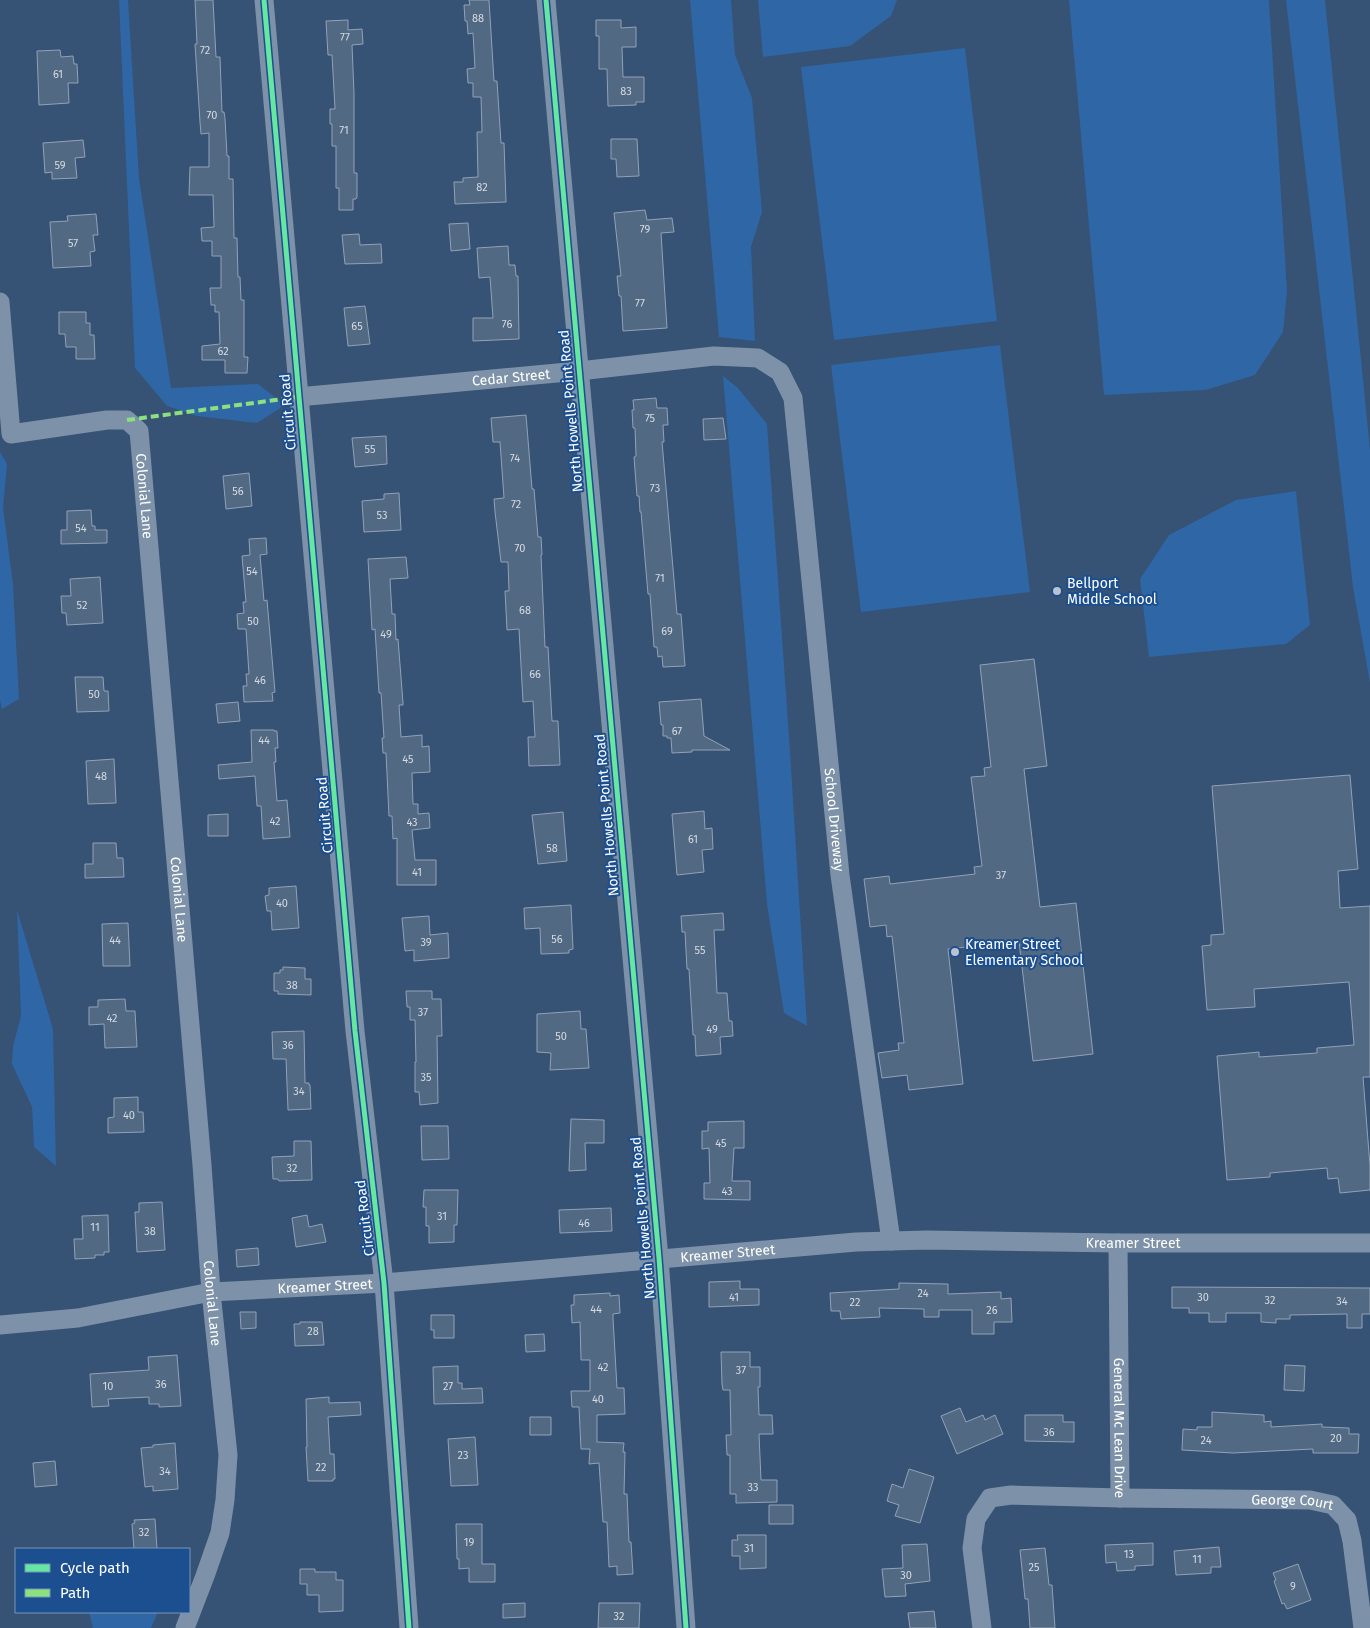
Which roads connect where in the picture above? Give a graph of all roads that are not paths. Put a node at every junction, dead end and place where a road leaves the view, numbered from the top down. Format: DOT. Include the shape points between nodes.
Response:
graph roads {
  1 [pos="264,0"];
  2 [pos="546,0"];
  3 [pos="0,302"];
  4 [pos="579,371"];
  5 [pos="298,397"];
  6 [pos="794,398"];
  7 [pos="891,1241"];
  8 [pos="1118,1243"];
  9 [pos="1370,1243"];
  10 [pos="659,1258"];
  11 [pos="384,1283"];
  12 [pos="210,1292"];
  13 [pos="0,1325"];
  14 [pos="1120,1498"];
  15 [pos="185,1628"];
  16 [pos="409,1628"];
  17 [pos="686,1628"];
  18 [pos="982,1628"];
  19 [pos="1363,1628"];
  1 -- 5 [label="street, Circuit Road"];
  2 -- 4 [label="street, North Howells Point Road"];
  3 -- 12 [label="street, Colonial Lane" via="11,434 107,420 127,420 139,431"];
  4 -- 5 [label="street, Cedar Street"];
  4 -- 6 [label="street, Cedar Street" via="714,356 758,358 780,372"];
  4 -- 10 [label="street, North Howells Point Road"];
  5 -- 11 [label="street, Circuit Road" via="355,1031"];
  6 -- 7 [label="street, School Driveway" via="840,875"];
  7 -- 8 [label="street, Kreamer Street"];
  7 -- 10 [label="street, Kreamer Street"];
  8 -- 9 [label="street, Kreamer Street"];
  8 -- 14 [label="street, General Mc Lean Drive"];
  10 -- 11 [label="street, Kreamer Street"];
  10 -- 17 [label="street, North Howells Point Road"];
  11 -- 12 [label="street, Kreamer Street"];
  11 -- 16 [label="street, Circuit Road"];
  12 -- 13 [label="street, Kreamer Street" via="78,1318"];
  12 -- 15 [label="street, Colonial Lane" via="228,1456 225,1500 220,1533"];
  14 -- 18 [label="street, General Mc Lean Drive" via="1011,1495 990,1498 976,1519 972,1548"];
  14 -- 19 [label="street, George Court" via="1310,1500 1333,1505 1347,1520"];
}
